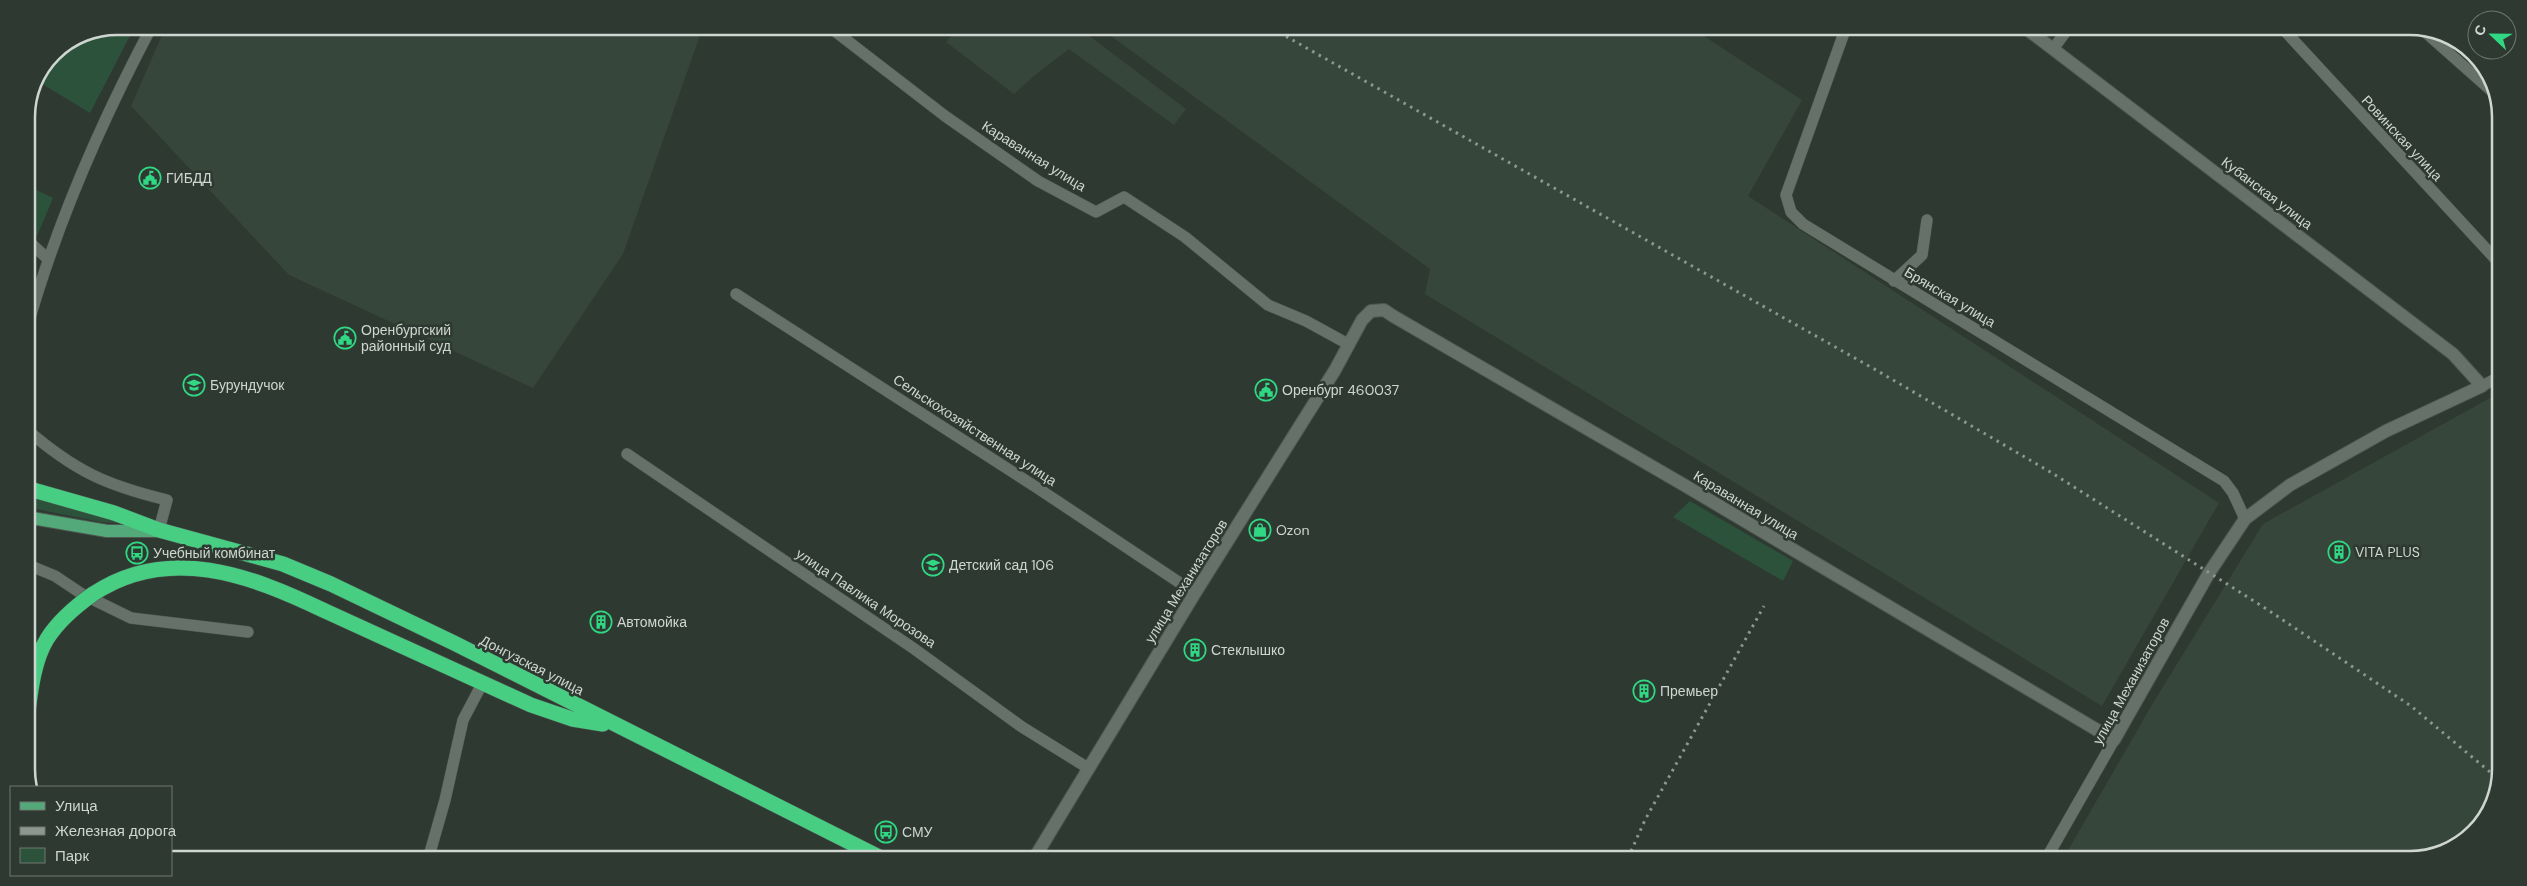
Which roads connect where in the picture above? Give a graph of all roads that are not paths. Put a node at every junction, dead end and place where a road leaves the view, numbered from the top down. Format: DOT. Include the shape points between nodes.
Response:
graph roads {
  1 [pos="147,35"];
  2 [pos="843,35"];
  3 [pos="1843,35"];
  4 [pos="2035,35"];
  5 [pos="2063,35"];
  6 [pos="2288,35"];
  7 [pos="2432,38"];
  8 [pos="2053,49"];
  9 [pos="2486,86"];
  10 [pos="1927,220"];
  11 [pos="35,247"];
  12 [pos="2492,255"];
  13 [pos="48,259"];
  14 [pos="1894,281"];
  15 [pos="736,294"];
  16 [pos="35,302"];
  17 [pos="1362,320"];
  18 [pos="1348,344"];
  19 [pos="2492,381"];
  20 [pos="2482,386"];
  21 [pos="35,437"];
  22 [pos="627,454"];
  23 [pos="35,490"];
  24 [pos="35,519"];
  25 [pos="2245,519"];
  26 [pos="159,530"];
  27 [pos="35,568"];
  28 [pos="1195,593"];
  29 [pos="248,632"];
  30 [pos="35,677"];
  31 [pos="482,684"];
  32 [pos="620,727"];
  33 [pos="2114,740"];
  34 [pos="1088,768"];
  35 [pos="430,851"];
  36 [pos="867,851"];
  37 [pos="1039,851"];
  38 [pos="2051,851"];
  1 -- 13 [label="street" via="116,94"];
  2 -- 18 [label="street, Караванная улица" via="944,116 1038,181 1096,212 1124,197 1185,237 1268,305"];
  3 -- 14 [label="street, Брянская улица" via="1786,195 1791,212 1803,224"];
  4 -- 8 [label="street, Кубанская улица"];
  5 -- 8 [label="street"];
  6 -- 12 [label="street, Ровинская улица"];
  7 -- 9 [label="street"];
  8 -- 20 [label="street, Кубанская улица" via="2453,354"];
  10 -- 14 [label="street" via="1922,255"];
  11 -- 13 [label="street"];
  13 -- 16 [label="street"];
  14 -- 25 [label="street, Брянская улица" via="2224,481"];
  15 -- 28 [label="street, Сельскохозяйственная улица" via="1040,489"];
  17 -- 18 [label="street, улица Механизаторов"];
  17 -- 33 [label="street, Караванная улица" via="1371,311 1384,310"];
  18 -- 28 [label="street, улица Механизаторов" via="1335,370"];
  19 -- 20 [label="street"];
  20 -- 25 [label="street, улица Механизаторов" via="2386,431 2298,480"];
  21 -- 26 [label="street" via="81,470 123,489 167,500"];
  22 -- 34 [label="street, улица Павлика Морозова" via="913,648 1022,727"];
  23 -- 26 [label="highway, Донгузская улица" via="114,512"];
  24 -- 26 [label="main road, Донгузская улица" via="107,531"];
  25 -- 33 [label="street, улица Механизаторов" via="2209,573"];
  26 -- 32 [label="highway, Донгузская улица" via="299,571 454,643"];
  27 -- 29 [label="street" via="131,618"];
  28 -- 34 [label="street, улица Механизаторов"];
  30 -- 31 [label="highway, bridge" via="47,639 66,615 110,583 137,573 197,568 254,580"];
  31 -- 32 [label="highway" via="572,719"];
  31 -- 35 [label="street" via="463,720"];
  32 -- 36 [label="highway, Донгузская улица"];
  33 -- 38 [label="street, улица Механизаторов"];
  34 -- 37 [label="street, улица Механизаторов"];
}
